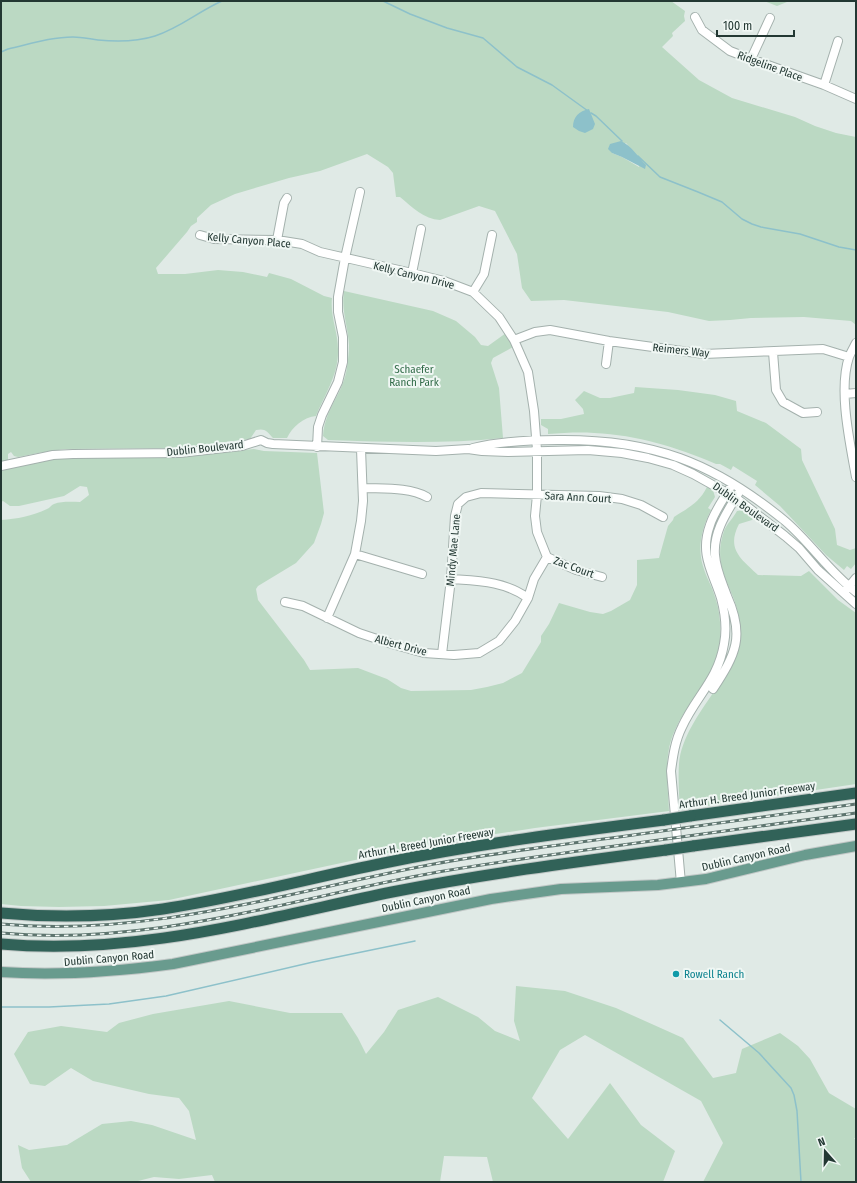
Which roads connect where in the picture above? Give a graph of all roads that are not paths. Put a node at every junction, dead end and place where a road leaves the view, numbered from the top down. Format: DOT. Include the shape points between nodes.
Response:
graph roads {
  1 [pos="695,17"];
  2 [pos="770,18"];
  3 [pos="838,41"];
  4 [pos="751,59"];
  5 [pos="824,85"];
  6 [pos="856,99"];
  7 [pos="360,192"];
  8 [pos="287,198"];
  9 [pos="421,229"];
  10 [pos="200,235"];
  11 [pos="492,235"];
  12 [pos="277,240"];
  13 [pos="345,258"];
  14 [pos="412,272"];
  15 [pos="473,292"];
  16 [pos="514,340"];
  17 [pos="609,341"];
  18 [pos="856,343"];
  19 [pos="773,352"];
  20 [pos="849,357"];
  21 [pos="606,364"];
  22 [pos="856,393"];
  23 [pos="845,394"];
  24 [pos="818,412"];
  25 [pos="536,440"];
  26 [pos="317,447"];
  27 [pos="362,449"];
  28 [pos="468,449"];
  29 [pos="537,450"];
  30 [pos="1,466"];
  31 [pos="856,477"];
  32 [pos="732,484"];
  33 [pos="363,488"];
  34 [pos="741,489"];
  35 [pos="727,492"];
  36 [pos="537,495"];
  37 [pos="427,497"];
  38 [pos="736,498"];
  39 [pos="663,516"];
  40 [pos="355,554"];
  41 [pos="547,557"];
  42 [pos="422,574"];
  43 [pos="602,577"];
  44 [pos="856,578"];
  45 [pos="451,579"];
  46 [pos="849,586"];
  47 [pos="856,592"];
  48 [pos="843,594"];
  49 [pos="528,598"];
  50 [pos="285,602"];
  51 [pos="853,602"];
  52 [pos="327,618"];
  53 [pos="442,654"];
  54 [pos="672,777"];
  55 [pos="856,793"];
  56 [pos="856,824"];
  57 [pos="856,846"];
  58 [pos="681,883"];
  59 [pos="1,914"];
  60 [pos="1,944"];
  61 [pos="1,972"];
  1 -- 4 [label="street, Ridgeline Place" via="702,30 730,50"];
  2 -- 4 [label="street"];
  3 -- 5 [label="street"];
  4 -- 5 [label="street, Ridgeline Place"];
  5 -- 6 [label="street, Ridgeline Place"];
  7 -- 13 [label="street"];
  8 -- 12 [label="street"];
  9 -- 14 [label="street"];
  10 -- 12 [label="street, Kelly Canyon Place" via="214,238"];
  11 -- 15 [label="street" via="484,274"];
  12 -- 13 [label="street, Kelly Canyon Place" via="302,244 320,252"];
  13 -- 14 [label="street, Kelly Canyon Drive"];
  13 -- 26 [label="street" via="337,302 343,337 343,362 338,382 318,427"];
  14 -- 15 [label="street, Kelly Canyon Drive"];
  15 -- 16 [label="street, Kelly Canyon Drive" via="499,317"];
  16 -- 17 [label="street, Reimers Way" via="535,332 550,330"];
  16 -- 25 [label="street, Kelly Canyon Drive" via="528,372"];
  17 -- 19 [label="street, Reimers Way" via="704,354"];
  17 -- 21 [label="street"];
  18 -- 20 [label="street"];
  19 -- 20 [label="street, Reimers Way" via="823,349"];
  19 -- 24 [label="street" via="776,390 783,402 802,413"];
  20 -- 23 [label="street"];
  22 -- 23 [label="street"];
  23 -- 31 [label="street"];
  25 -- 28 [label="street, Dublin Boulevard"];
  25 -- 29 [label="street, Kelly Canyon Drive"];
  25 -- 32 [label="street, Dublin Boulevard" via="584,440 639,446 685,459"];
  26 -- 27 [label="street, Dublin Boulevard"];
  26 -- 30 [label="street, Dublin Boulevard" via="273,444 260,440 242,446 180,453 53,455"];
  27 -- 28 [label="street, Dublin Boulevard"];
  27 -- 33 [label="street"];
  28 -- 29 [label="street, Dublin Boulevard" via="508,452"];
  29 -- 35 [label="street, Dublin Boulevard" via="588,450 648,458 694,474"];
  29 -- 36 [label="street, Kelly Canyon Drive"];
  32 -- 34 [label="street, Dublin Boulevard"];
  32 -- 35 [label="street"];
  33 -- 37 [label="street" via="402,490"];
  33 -- 40 [label="street" via="362,521"];
  34 -- 38 [label="street"];
  34 -- 46 [label="street, Dublin Boulevard" via="786,522"];
  35 -- 38 [label="street, Dublin Boulevard"];
  35 -- 54 [label="street" via="710,526 706,549 710,571 724,611 725,642 713,677 682,727 673,756"];
  36 -- 39 [label="street, Sara Ann Court" via="622,499 642,505"];
  36 -- 41 [label="street, Kelly Canyon Drive" via="537,532"];
  36 -- 45 [label="street, Mindy Mae Lane" via="481,494 466,497 458,504"];
  38 -- 48 [label="street, Dublin Boulevard" via="786,536"];
  38 -- 54 [label="street" via="718,530 715,554 716,568 736,619 736,645 729,664 688,726 681,743 676,771"];
  40 -- 42 [label="street"];
  40 -- 52 [label="street"];
  41 -- 43 [label="street, Zac Court" via="576,570"];
  41 -- 49 [label="street, Albert Drive" via="534,579"];
  44 -- 46 [label="street"];
  45 -- 49 [label="street" via="510,587"];
  45 -- 53 [label="street, Mindy Mae Lane"];
  46 -- 47 [label="street, Dublin Boulevard"];
  46 -- 48 [label="street"];
  47 -- 51 [label="street"];
  48 -- 51 [label="street, Dublin Boulevard"];
  49 -- 53 [label="street, Albert Drive" via="499,641 479,653"];
  50 -- 52 [label="street, Albert Drive" via="303,606"];
  52 -- 53 [label="street, Albert Drive" via="359,633 392,644"];
  54 -- 58 [label="street"];
  55 -- 59 [label="highway, Arthur H. Breed Junior Freeway, bridge" via="456,850 162,909 75,916"];
  56 -- 60 [label="highway, bridge" via="439,883 164,939 83,946"];
  57 -- 58 [label="main road, Dublin Canyon Road"];
  58 -- 61 [label="main road, Dublin Canyon Road" via="568,888 512,895 173,964 130,970 85,974"];
}
